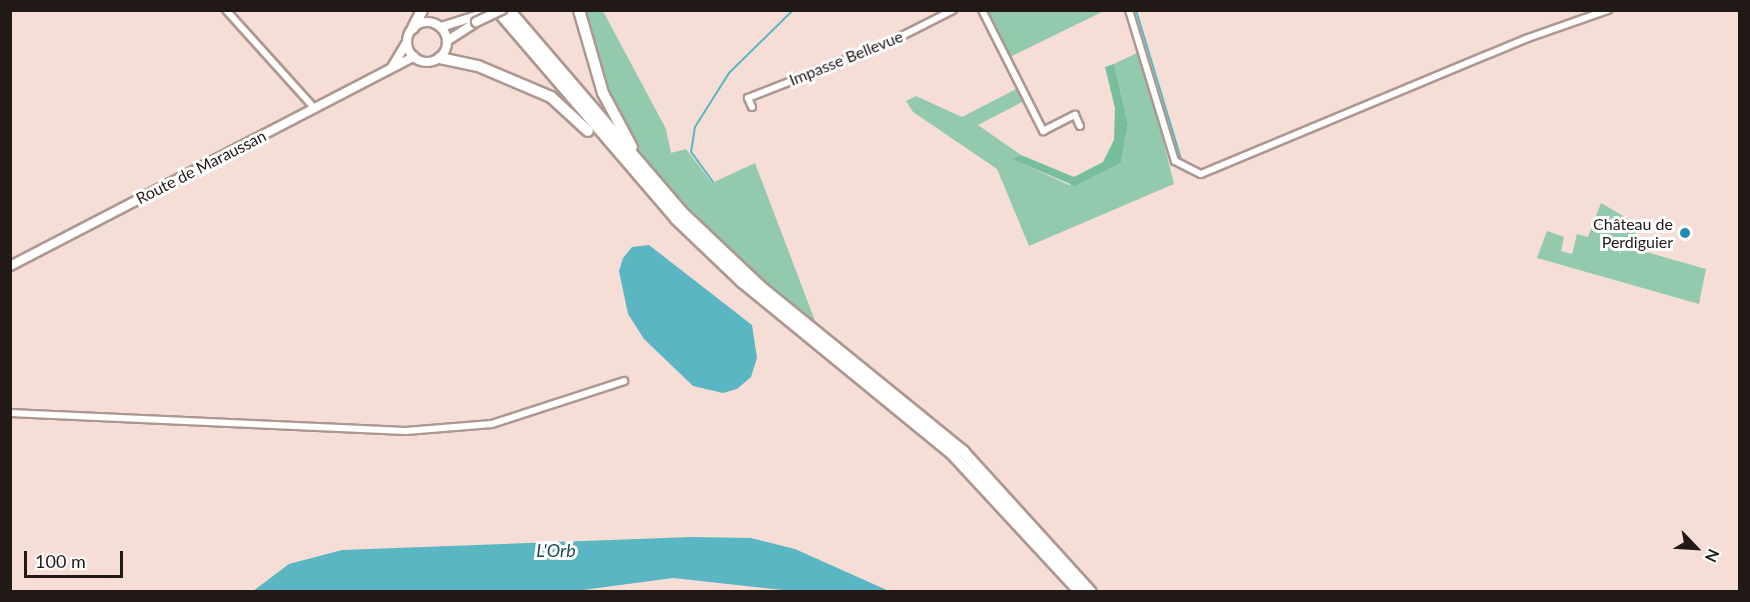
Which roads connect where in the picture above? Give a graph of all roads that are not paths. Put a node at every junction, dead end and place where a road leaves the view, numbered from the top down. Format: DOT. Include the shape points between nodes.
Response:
graph roads {
  1 [pos="226,10"];
  2 [pos="422,10"];
  3 [pos="492,10"];
  4 [pos="497,10"];
  5 [pos="502,10"];
  6 [pos="509,10"];
  7 [pos="579,10"];
  8 [pos="953,10"];
  9 [pos="982,10"];
  10 [pos="1129,10"];
  11 [pos="1608,10"];
  12 [pos="475,20"];
  13 [pos="441,27"];
  14 [pos="413,28"];
  15 [pos="447,40"];
  16 [pos="407,42"];
  17 [pos="414,57"];
  18 [pos="440,58"];
  19 [pos="392,67"];
  20 [pos="752,107"];
  21 [pos="315,109"];
  22 [pos="1080,126"];
  23 [pos="663,199"];
  24 [pos="10,266"];
  25 [pos="624,381"];
  26 [pos="10,413"];
  27 [pos="1080,591"];
  28 [pos="1091,591"];
  1 -- 21 [label="street"];
  2 -- 14 [label="highway"];
  3 -- 12 [label="main road, bridge"];
  4 -- 23 [label="highway"];
  5 -- 12 [label="main road, bridge"];
  6 -- 23 [label="highway"];
  7 -- 23 [label="highway" via="616,127"];
  8 -- 20 [label="street, Impasse Bellevue" via="886,44 748,98"];
  9 -- 22 [label="street" via="1043,131 1075,115"];
  10 -- 11 [label="street" via="1175,161 1201,174 1528,38"];
  12 -- 13 [label="main road"];
  12 -- 15 [label="main road"];
  13 -- 14 [label="main road" via="430,22"];
  13 -- 15 [label="main road"];
  14 -- 16 [label="main road"];
  15 -- 18 [label="main road"];
  16 -- 17 [label="main road"];
  16 -- 19 [label="main road"];
  17 -- 18 [label="main road" via="429,62"];
  17 -- 19 [label="main road, Route de Maraussan"];
  18 -- 23 [label="highway" via="478,66 560,103 644,194"];
  19 -- 21 [label="main road, Route de Maraussan"];
  21 -- 24 [label="main road, Route de Maraussan"];
  23 -- 27 [label="highway" via="742,282 952,454"];
  23 -- 28 [label="highway" via="760,286 963,450"];
  25 -- 26 [label="street" via="492,424 406,431"];
}
